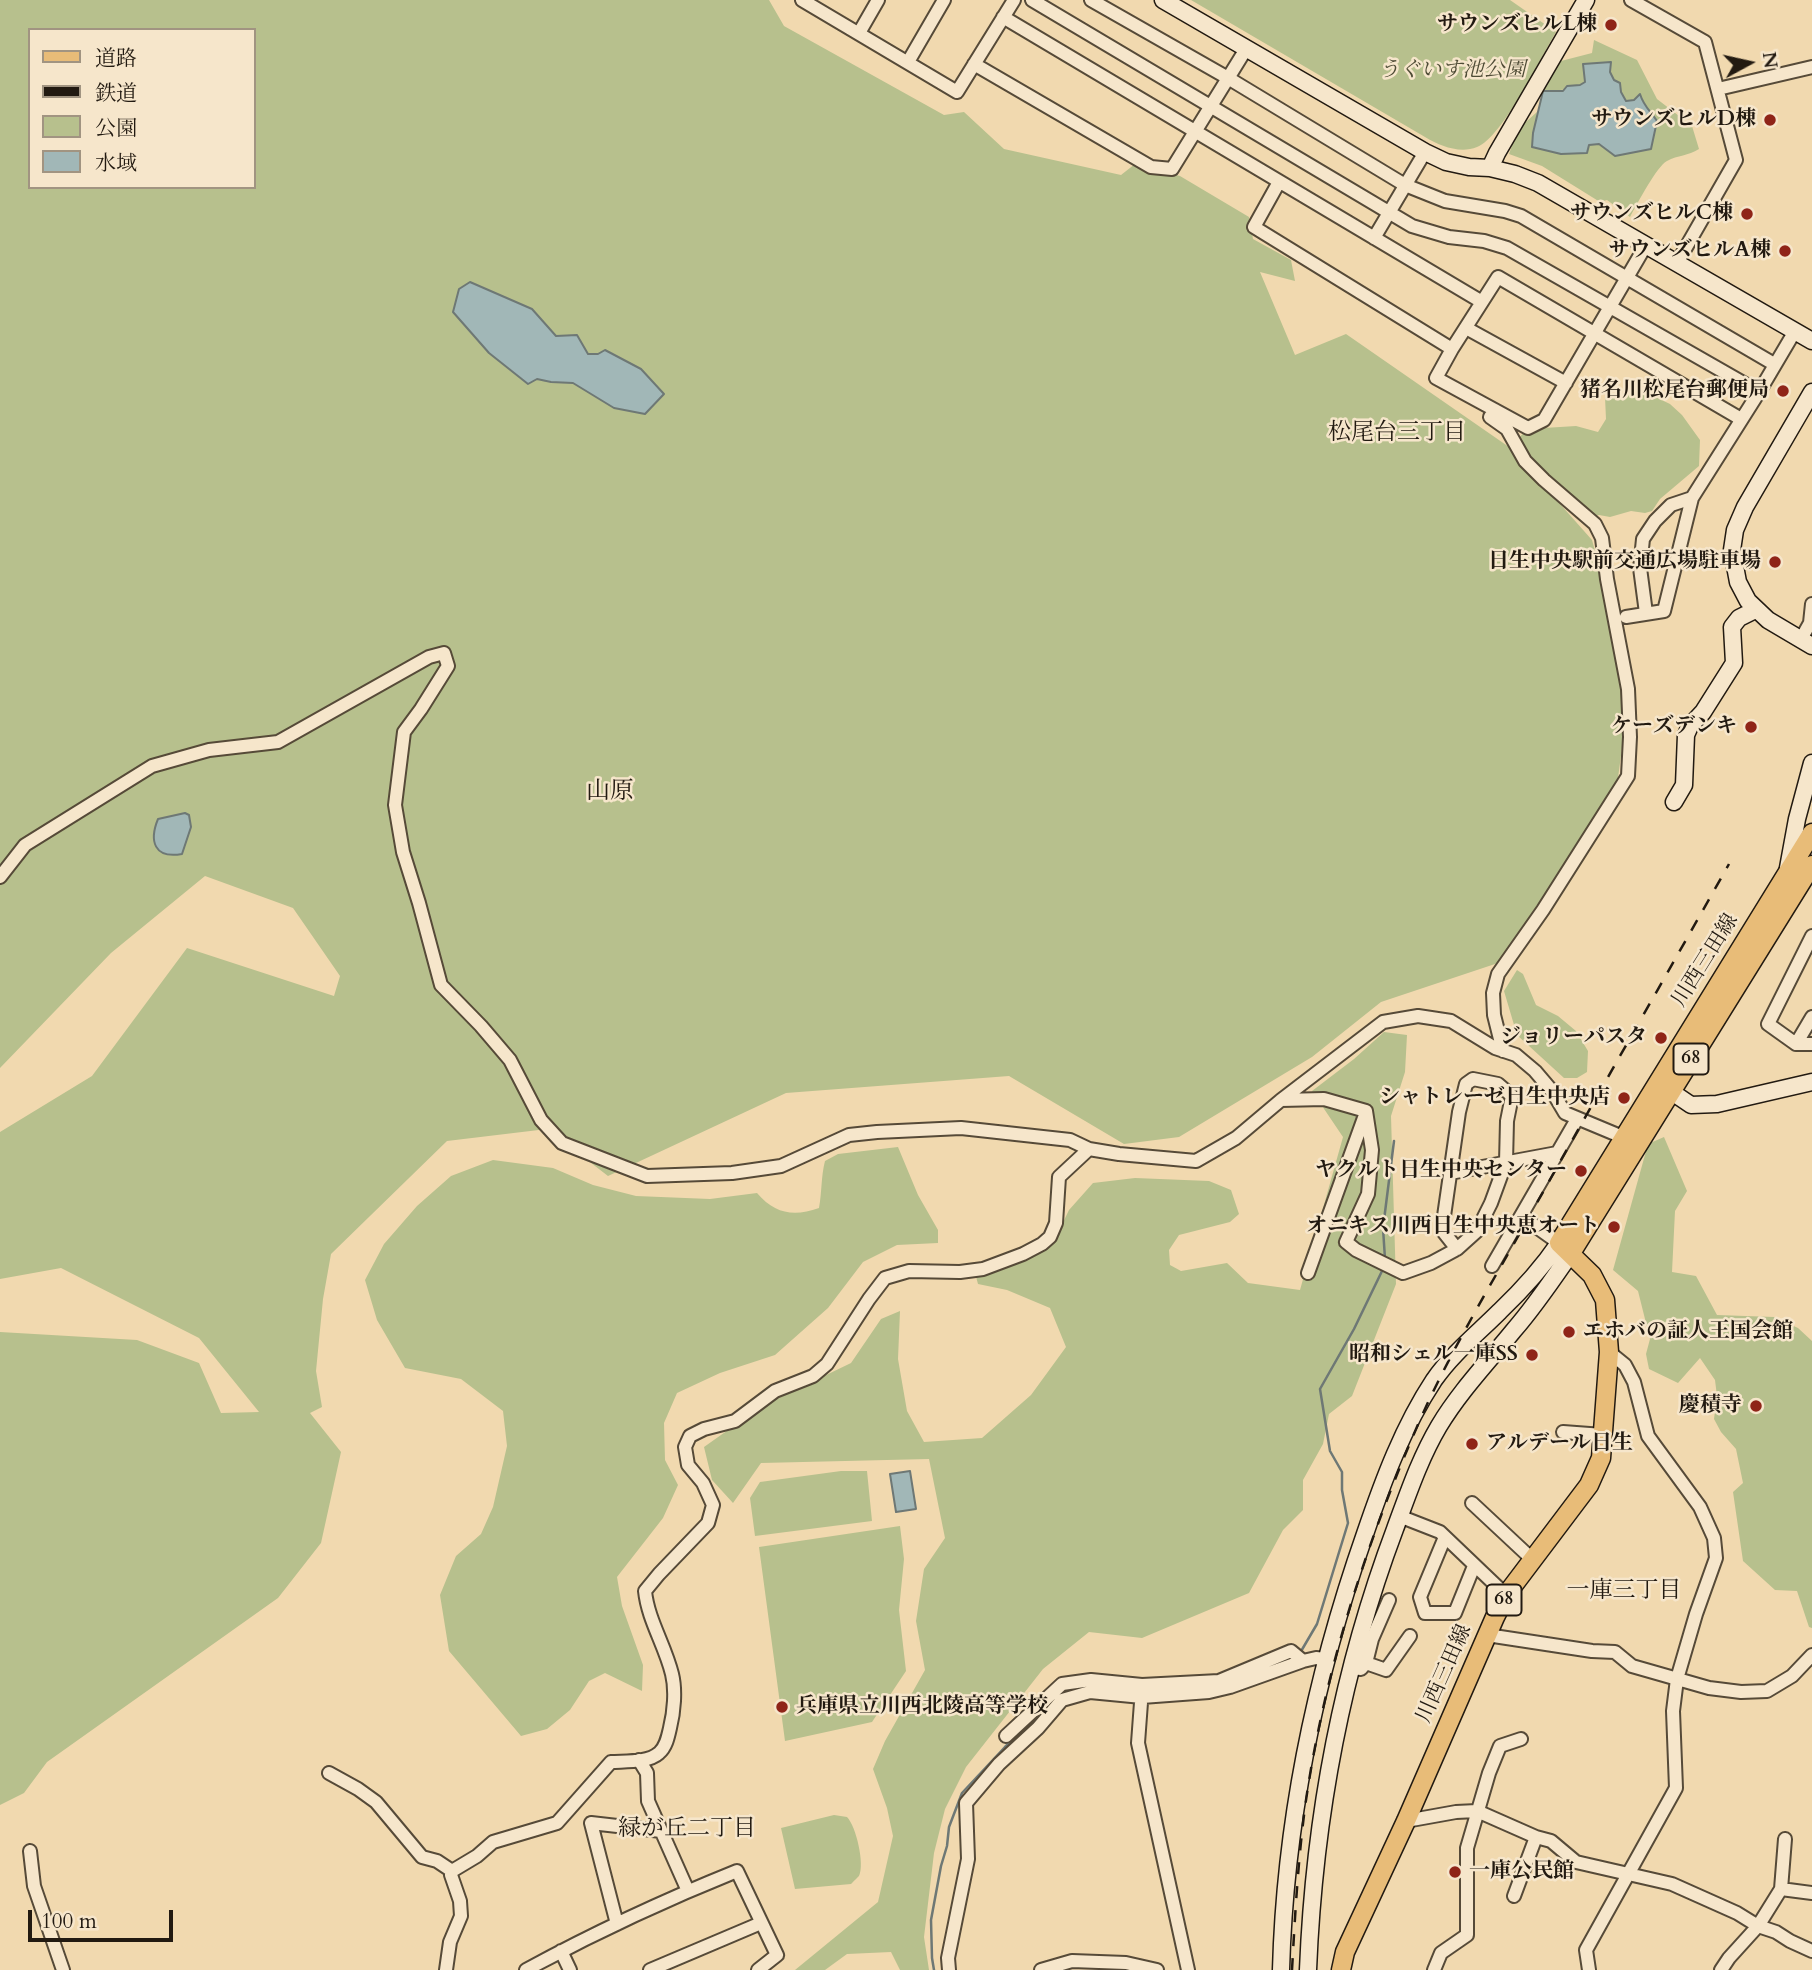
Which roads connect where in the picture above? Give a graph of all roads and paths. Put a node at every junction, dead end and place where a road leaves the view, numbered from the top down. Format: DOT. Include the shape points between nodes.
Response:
graph roads {
  1 [pos="878,0"];
  2 [pos="944,0"];
  3 [pos="1014,0"];
  4 [pos="1032,0"];
  5 [pos="1091,0"];
  6 [pos="1163,0"];
  7 [pos="1586,0"];
  8 [pos="1631,0"];
  9 [pos="809,2"];
  10 [pos="1003,17"];
  11 [pos="859,33"];
  12 [pos="1246,49"];
  13 [pos="908,62"];
  14 [pos="974,64"];
  15 [pos="1812,67"];
  16 [pos="1228,78"];
  17 [pos="1718,89"];
  18 [pos="1211,106"];
  19 [pos="1195,132"];
  20 [pos="1425,152"];
  21 [pos="1490,168"];
  22 [pos="1279,181"];
  23 [pos="1405,185"];
  24 [pos="1389,212"];
  25 [pos="1374,238"];
  26 [pos="1646,245"];
  27 [pos="1677,263"];
  28 [pos="1626,279"];
  29 [pos="1482,302"];
  30 [pos="1610,307"];
  31 [pos="1466,328"];
  32 [pos="1795,331"];
  33 [pos="1595,333"];
  34 [pos="1812,341"];
  35 [pos="1452,349"];
  36 [pos="1774,364"];
  37 [pos="1566,383"];
  38 [pos="1759,392"];
  39 [pos="1812,392"];
  40 [pos="1495,410"];
  41 [pos="1741,419"];
  42 [pos="1692,498"];
  43 [pos="1812,604"];
  44 [pos="1755,610"];
  45 [pos="1646,614"];
  46 [pos="1626,617"];
  47 [pos="1808,642"];
  48 [pos="1812,763"];
  49 [pos="1674,802"];
  50 [pos="1812,833"];
  51 [pos="1804,872"];
  52 [pos="0,877"];
  53 [pos="1812,936"];
  54 [pos="1812,1017"];
  55 [pos="1796,1044"];
  56 [pos="1812,1044"];
  57 [pos="1503,1051"];
  58 [pos="1812,1082"];
  59 [pos="1665,1087"];
  60 [pos="1281,1100"];
  61 [pos="1366,1111"];
  62 [pos="1577,1119"];
  63 [pos="1630,1143"];
  64 [pos="1089,1149"];
  65 [pos="1557,1153"];
  66 [pos="1506,1162"];
  67 [pos="1450,1173"];
  68 [pos="1521,1216"];
  69 [pos="1565,1248"];
  70 [pos="1457,1249"];
  71 [pos="1492,1266"];
  72 [pos="1308,1273"];
  73 [pos="1499,1312"];
  74 [pos="1514,1331"];
  75 [pos="1609,1352"];
  76 [pos="1563,1432"];
  77 [pos="1603,1435"];
  78 [pos="1472,1503"];
  79 [pos="1399,1517"];
  80 [pos="1445,1537"];
  81 [pos="1533,1560"];
  82 [pos="1474,1566"];
  83 [pos="1506,1595"];
  84 [pos="1389,1600"];
  85 [pos="1487,1635"];
  86 [pos="1410,1636"];
  87 [pos="1812,1655"];
  88 [pos="1326,1659"];
  89 [pos="1358,1665"];
  90 [pos="1677,1679"];
  91 [pos="1142,1691"];
  92 [pos="1006,1736"];
  93 [pos="1521,1739"];
  94 [pos="639,1760"];
  95 [pos="328,1773"];
  96 [pos="1477,1811"];
  97 [pos="1406,1821"];
  98 [pos="661,1831"];
  99 [pos="1536,1837"];
  100 [pos="1785,1839"];
  101 [pos="30,1851"];
  102 [pos="452,1871"];
  103 [pos="1629,1873"];
  104 [pos="1781,1889"];
  105 [pos="688,1891"];
  106 [pos="1812,1893"];
  107 [pos="1514,1896"];
  108 [pos="761,1923"];
  109 [pos="617,1924"];
  110 [pos="1758,1927"];
  111 [pos="561,1951"];
  112 [pos="1812,1951"];
  113 [pos="64,1970"];
  114 [pos="446,1970"];
  115 [pos="526,1970"];
  116 [pos="570,1970"];
  117 [pos="650,1970"];
  118 [pos="758,1970"];
  119 [pos="949,1970"];
  120 [pos="1041,1970"];
  121 [pos="1157,1970"];
  122 [pos="1188,1970"];
  123 [pos="1281,1970"];
  124 [pos="1308,1970"];
  125 [pos="1341,1970"];
  126 [pos="1434,1970"];
  127 [pos="1589,1970"];
  128 [pos="1721,1970"];
  1 -- 11 [label="street"];
  2 -- 13 [label="street"];
  3 -- 10 [label="street"];
  4 -- 18 [label="street"];
  5 -- 16 [label="street"];
  6 -- 12 [label="street"];
  7 -- 21 [label="street"];
  8 -- 17 [label="street" via="1706,42"];
  9 -- 11 [label="street"];
  10 -- 14 [label="street"];
  10 -- 19 [label="street"];
  11 -- 13 [label="street"];
  12 -- 16 [label="street"];
  12 -- 20 [label="street"];
  13 -- 14 [label="street" via="957,92"];
  14 -- 19 [label="street" via="1151,167 1172,169"];
  15 -- 17 [label="street"];
  16 -- 18 [label="street"];
  16 -- 23 [label="street"];
  17 -- 27 [label="street" via="1737,160"];
  18 -- 19 [label="street"];
  18 -- 24 [label="street"];
  19 -- 22 [label="street"];
  20 -- 21 [label="street" via="1446,162"];
  20 -- 23 [label="street"];
  21 -- 26 [label="street" via="1538,183"];
  22 -- 25 [label="street"];
  22 -- 35 [label="street" via="1254,227"];
  23 -- 24 [label="street"];
  23 -- 28 [label="street" via="1445,201 1521,216"];
  24 -- 25 [label="street"];
  24 -- 30 [label="street" via="1412,226 1507,248"];
  25 -- 29 [label="street"];
  26 -- 27 [label="street"];
  26 -- 28 [label="street"];
  27 -- 32 [label="street"];
  28 -- 30 [label="street"];
  28 -- 36 [label="street"];
  29 -- 31 [label="street"];
  29 -- 33 [label="street" via="1498,277"];
  30 -- 33 [label="street"];
  30 -- 38 [label="street"];
  31 -- 35 [label="street"];
  31 -- 37 [label="street"];
  32 -- 34 [label="street"];
  32 -- 36 [label="street"];
  33 -- 37 [label="street"];
  33 -- 41 [label="street"];
  35 -- 40 [label="street" via="1436,378"];
  36 -- 38 [label="street"];
  37 -- 40 [label="street" via="1544,420 1528,428"];
  38 -- 41 [label="street"];
  39 -- 44 [label="street" via="1735,530 1735,570 1742,592"];
  40 -- 57 [label="street" via="1490,417 1507,429 1525,461 1595,524 1602,538 1628,689 1630,737 1628,776 1498,974 1494,1014"];
  41 -- 42 [label="street"];
  42 -- 45 [label="street" via="1664,611"];
  42 -- 45 [label="street" via="1671,505 1643,539 1640,568"];
  43 -- 47 [label="street"];
  44 -- 47 [label="street"];
  44 -- 49 [label="street" via="1734,621 1734,663 1686,735 1684,785"];
  45 -- 46 [label="street"];
  48 -- 51 [label="street" via="1797,819"];
  50 -- 51 [label="main road, 川西三田線 / 68"];
  51 -- 59 [label="main road, 川西三田線 / 68"];
  52 -- 64 [label="street" via="25,845 152,766 209,750 278,742 429,657 444,653 448,666 404,732 395,805 402,852 441,985 510,1060 541,1120 562,1143 647,1176 781,1166 849,1135 877,1132 961,1128 1070,1140"];
  53 -- 55 [label="street" via="1768,1024"];
  54 -- 55 [label="street"];
  55 -- 56 [label="street"];
  57 -- 60 [label="street" via="1451,1021 1419,1016 1383,1021"];
  57 -- 62 [label="street" via="1535,1071 1565,1113"];
  58 -- 59 [label="street" via="1717,1104 1691,1105"];
  59 -- 63 [label="main road, 川西三田線 / 68"];
  60 -- 61 [label="street" via="1324,1098"];
  60 -- 64 [label="street" via="1236,1138 1196,1161"];
  61 -- 70 [label="street" via="1372,1150 1368,1194 1346,1242 1403,1273"];
  61 -- 72 [label="street"];
  62 -- 63 [label="street"];
  62 -- 65 [label="street"];
  63 -- 69 [label="main road, 川西三田線 / 68"];
  64 -- 94 [label="street" via="1059,1177 1056,1223 1042,1244 984,1269 909,1271 885,1278 827,1364 813,1376 775,1391 735,1421 690,1436 685,1447 688,1465 713,1505 708,1523 645,1591 647,1610 672,1674 673,1699 665,1745 659,1753"];
  65 -- 66 [label="street"];
  65 -- 68 [label="street"];
  66 -- 67 [label="street"];
  66 -- 67 [label="street" via="1512,1096 1498,1084 1473,1079 1466,1084 1459,1112"];
  66 -- 70 [label="street" via="1477,1231"];
  67 -- 70 [label="street" via="1442,1230"];
  68 -- 69 [label="street"];
  68 -- 71 [label="street"];
  69 -- 73 [label="street"];
  69 -- 74 [label="street"];
  69 -- 75 [label="main road, 川西三田線 / 68" via="1592,1275 1605,1300"];
  73 -- 74 [label="street" via="1512,1316"];
  73 -- 88 [label="street" via="1456,1352 1413,1417 1367,1528"];
  74 -- 79 [label="street" via="1473,1377 1438,1427"];
  75 -- 77 [label="main road, 川西三田線 / 68"];
  75 -- 90 [label="street" via="1625,1365 1648,1436 1700,1507 1714,1538 1716,1558"];
  76 -- 77 [label="street"];
  77 -- 81 [label="main road, 川西三田線 / 68" via="1601,1458 1589,1485"];
  78 -- 81 [label="street"];
  79 -- 80 [label="street"];
  79 -- 89 [label="street" via="1381,1566"];
  80 -- 82 [label="street"];
  80 -- 82 [label="street" via="1420,1597 1425,1613 1455,1613"];
  81 -- 83 [label="main road, 川西三田線 / 68"];
  82 -- 83 [label="street"];
  83 -- 85 [label="main road, 川西三田線 / 68"];
  84 -- 89 [label="street"];
  85 -- 90 [label="street" via="1615,1652 1632,1666"];
  85 -- 97 [label="main road, 川西三田線 / 68"];
  86 -- 89 [label="street" via="1386,1670"];
  87 -- 90 [label="street" via="1792,1676 1767,1691 1709,1688"];
  88 -- 89 [label="street"];
  88 -- 91 [label="street" via="1303,1661 1209,1692"];
  88 -- 123 [label="street" via="1297,1798"];
  89 -- 124 [label="street" via="1336,1729 1319,1834"];
  90 -- 103 [label="street" via="1673,1711 1676,1788"];
  91 -- 92 [label="street" via="1091,1680 1062,1684"];
  91 -- 119 [label="street" via="1090,1692 1062,1700 999,1763 967,1803 968,1859"];
  91 -- 122 [label="street" via="1138,1743"];
  93 -- 96 [label="street" via="1500,1746"];
  94 -- 98 [label="street" via="648,1773 648,1801"];
  94 -- 102 [label="street" via="611,1762 557,1823 493,1842"];
  95 -- 102 [label="street" via="376,1802 422,1857"];
  96 -- 97 [label="street"];
  96 -- 99 [label="street"];
  96 -- 126 [label="street" via="1466,1848 1466,1935 1441,1953"];
  97 -- 125 [label="main road, 川西三田線 / 68" via="1345,1952"];
  98 -- 105 [label="street"];
  98 -- 109 [label="street" via="591,1823"];
  99 -- 103 [label="street" via="1551,1841 1576,1862"];
  99 -- 107 [label="street"];
  100 -- 104 [label="street"];
  101 -- 113 [label="street" via="34,1885"];
  102 -- 114 [label="street" via="461,1916 450,1942"];
  103 -- 110 [label="street" via="1672,1884"];
  103 -- 127 [label="street" via="1586,1950"];
  104 -- 106 [label="street"];
  104 -- 110 [label="street"];
  105 -- 108 [label="street" via="737,1871"];
  105 -- 109 [label="street"];
  108 -- 117 [label="street"];
  108 -- 118 [label="street" via="776,1955"];
  109 -- 111 [label="street"];
  110 -- 112 [label="street"];
  110 -- 128 [label="street"];
  111 -- 115 [label="street"];
  111 -- 116 [label="street"];
  120 -- 121 [label="street" via="1072,1961"];
}
